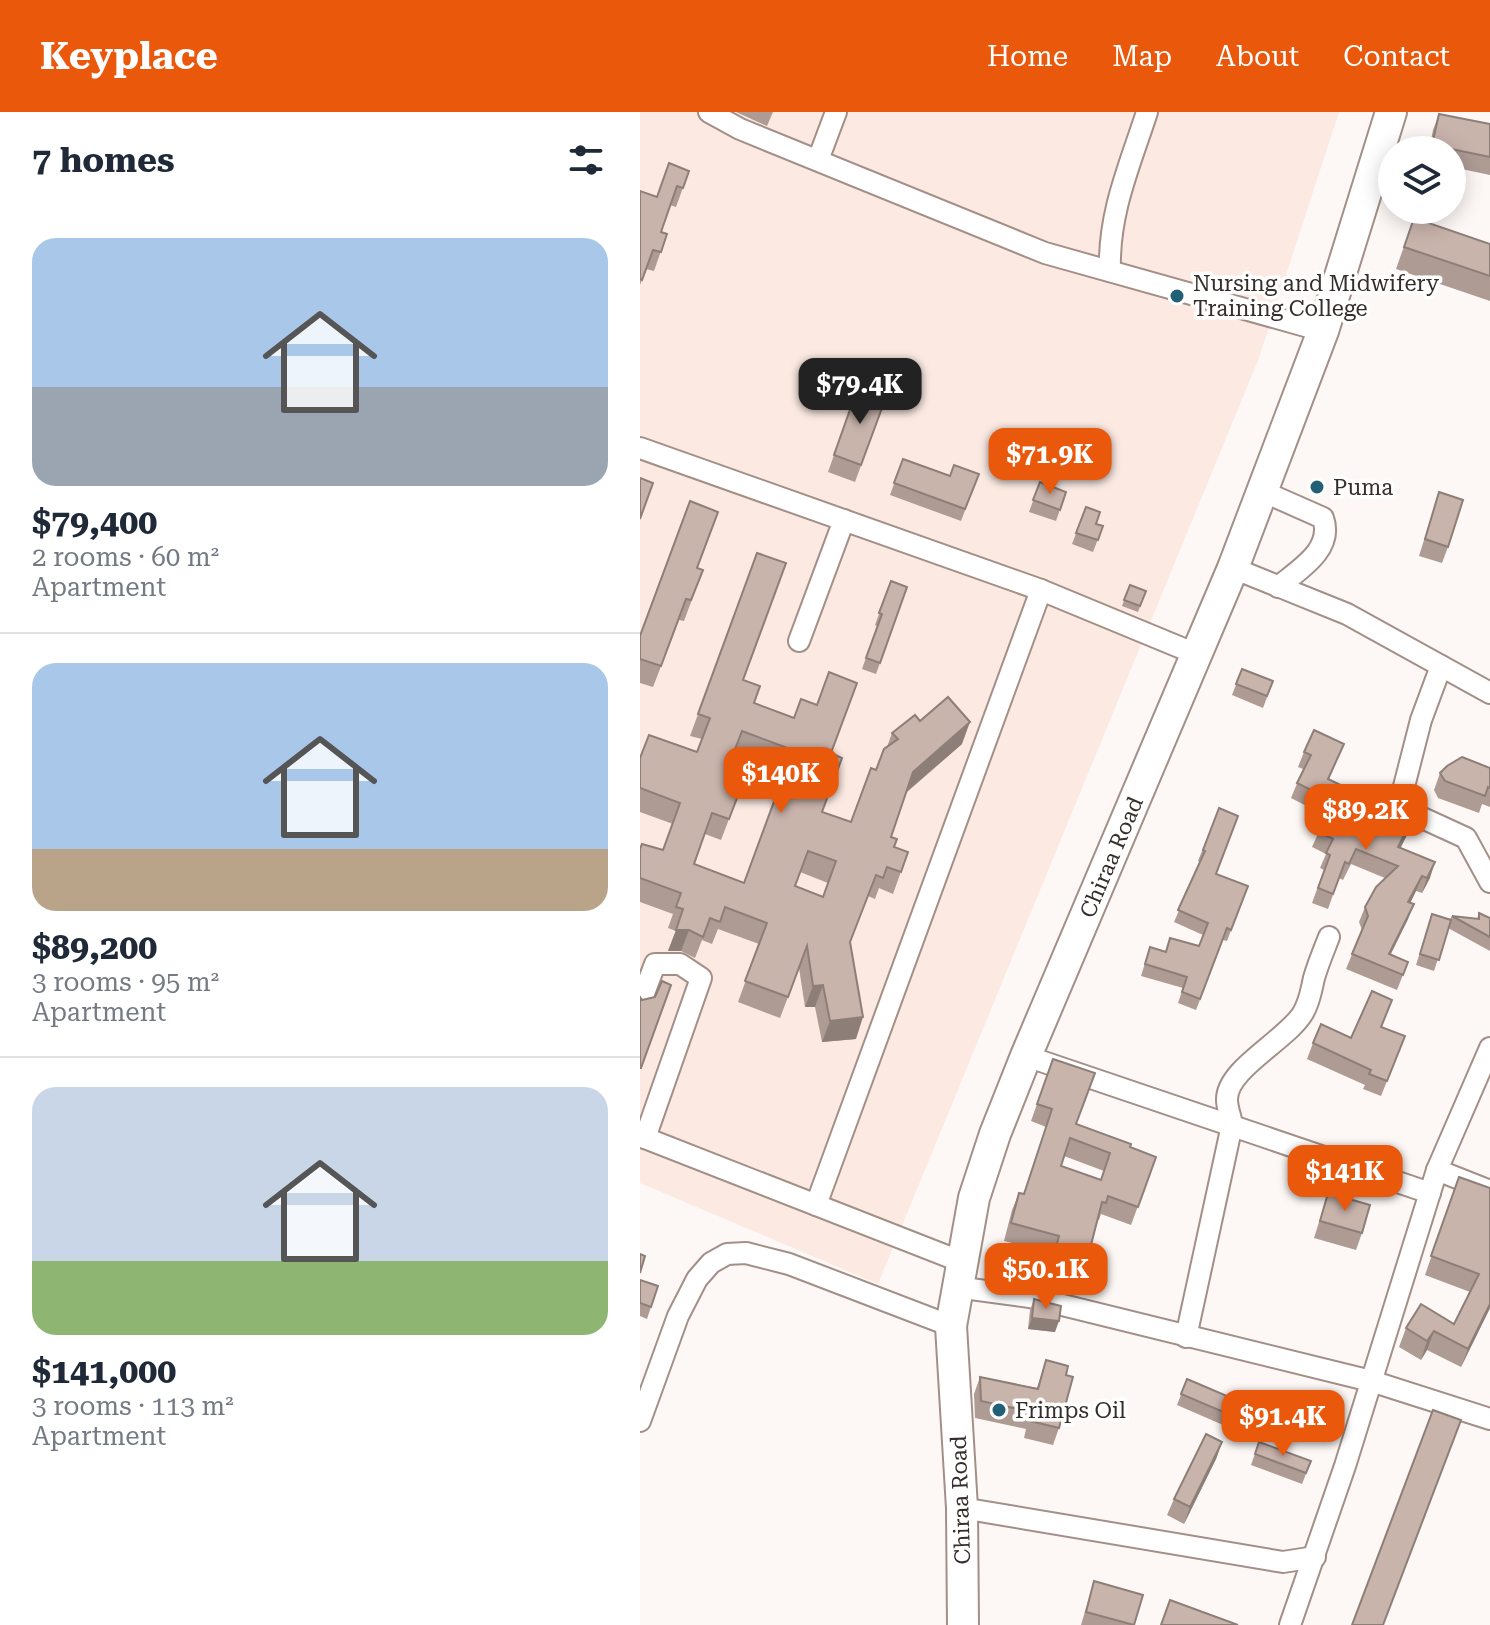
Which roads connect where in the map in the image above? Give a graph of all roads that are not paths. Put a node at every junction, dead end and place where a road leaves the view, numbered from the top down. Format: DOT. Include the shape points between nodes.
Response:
graph roads {
  1 [pos="709,112"];
  2 [pos="836,112"];
  3 [pos="1147,112"];
  4 [pos="1391,112"];
  5 [pos="818,160"];
  6 [pos="1110,271"];
  7 [pos="1323,331"];
  8 [pos="640,448"];
  9 [pos="1262,491"];
  10 [pos="844,520"];
  11 [pos="1233,568"];
  12 [pos="1278,587"];
  13 [pos="1041,590"];
  14 [pos="799,641"];
  15 [pos="1196,654"];
  16 [pos="1441,666"];
  17 [pos="1490,693"];
  18 [pos="1490,882"];
  19 [pos="1329,937"];
  20 [pos="640,1004"];
  21 [pos="1490,1048"];
  22 [pos="1026,1056"];
  23 [pos="1232,1125"];
  24 [pos="642,1137"];
  25 [pos="1437,1170"];
  26 [pos="1490,1191"];
  27 [pos="1430,1193"];
  28 [pos="816,1205"];
  29 [pos="959,1275"];
  30 [pos="951,1326"];
  31 [pos="1186,1337"];
  32 [pos="1371,1381"];
  33 [pos="1490,1419"];
  34 [pos="640,1421"];
  35 [pos="962,1508"];
  36 [pos="1315,1557"];
  37 [pos="963,1625"];
  38 [pos="1290,1625"];
  1 -- 5 [label="street"];
  2 -- 5 [label="street"];
  3 -- 6 [label="street" via="1114,213"];
  4 -- 7 [label="highway, Chiraa Road"];
  5 -- 6 [label="street" via="1045,253"];
  6 -- 7 [label="street"];
  7 -- 9 [label="highway, Chiraa Road"];
  8 -- 10 [label="street"];
  9 -- 11 [label="highway, Chiraa Road"];
  9 -- 12 [label="street" via="1323,518 1327,530 1319,552"];
  10 -- 13 [label="street"];
  10 -- 14 [label="street"];
  11 -- 12 [label="street"];
  11 -- 15 [label="highway, Chiraa Road"];
  12 -- 16 [label="street" via="1347,614"];
  13 -- 15 [label="street"];
  13 -- 28 [label="street"];
  15 -- 22 [label="highway, Chiraa Road"];
  16 -- 17 [label="street"];
  16 -- 18 [label="street" via="1400,802 1405,810 1466,838"];
  19 -- 23 [label="street" via="1303,1013 1231,1083 1227,1099"];
  20 -- 24 [label="street" via="655,964 680,964 701,978"];
  21 -- 25 [label="street"];
  22 -- 23 [label="street"];
  22 -- 29 [label="highway, Chiraa Road" via="974,1198"];
  23 -- 27 [label="street"];
  23 -- 31 [label="street"];
  24 -- 28 [label="street"];
  25 -- 26 [label="street"];
  25 -- 27 [label="street"];
  27 -- 32 [label="street"];
  28 -- 29 [label="street"];
  29 -- 30 [label="highway, Chiraa Road"];
  29 -- 31 [label="street"];
  30 -- 34 [label="street" via="789,1264 746,1253 727,1254 711,1263 678,1316"];
  30 -- 35 [label="highway, Chiraa Road"];
  31 -- 32 [label="street"];
  32 -- 33 [label="street"];
  32 -- 36 [label="street"];
  35 -- 36 [label="street" via="1283,1562"];
  35 -- 37 [label="highway, Chiraa Road"];
  36 -- 38 [label="street"];
}
